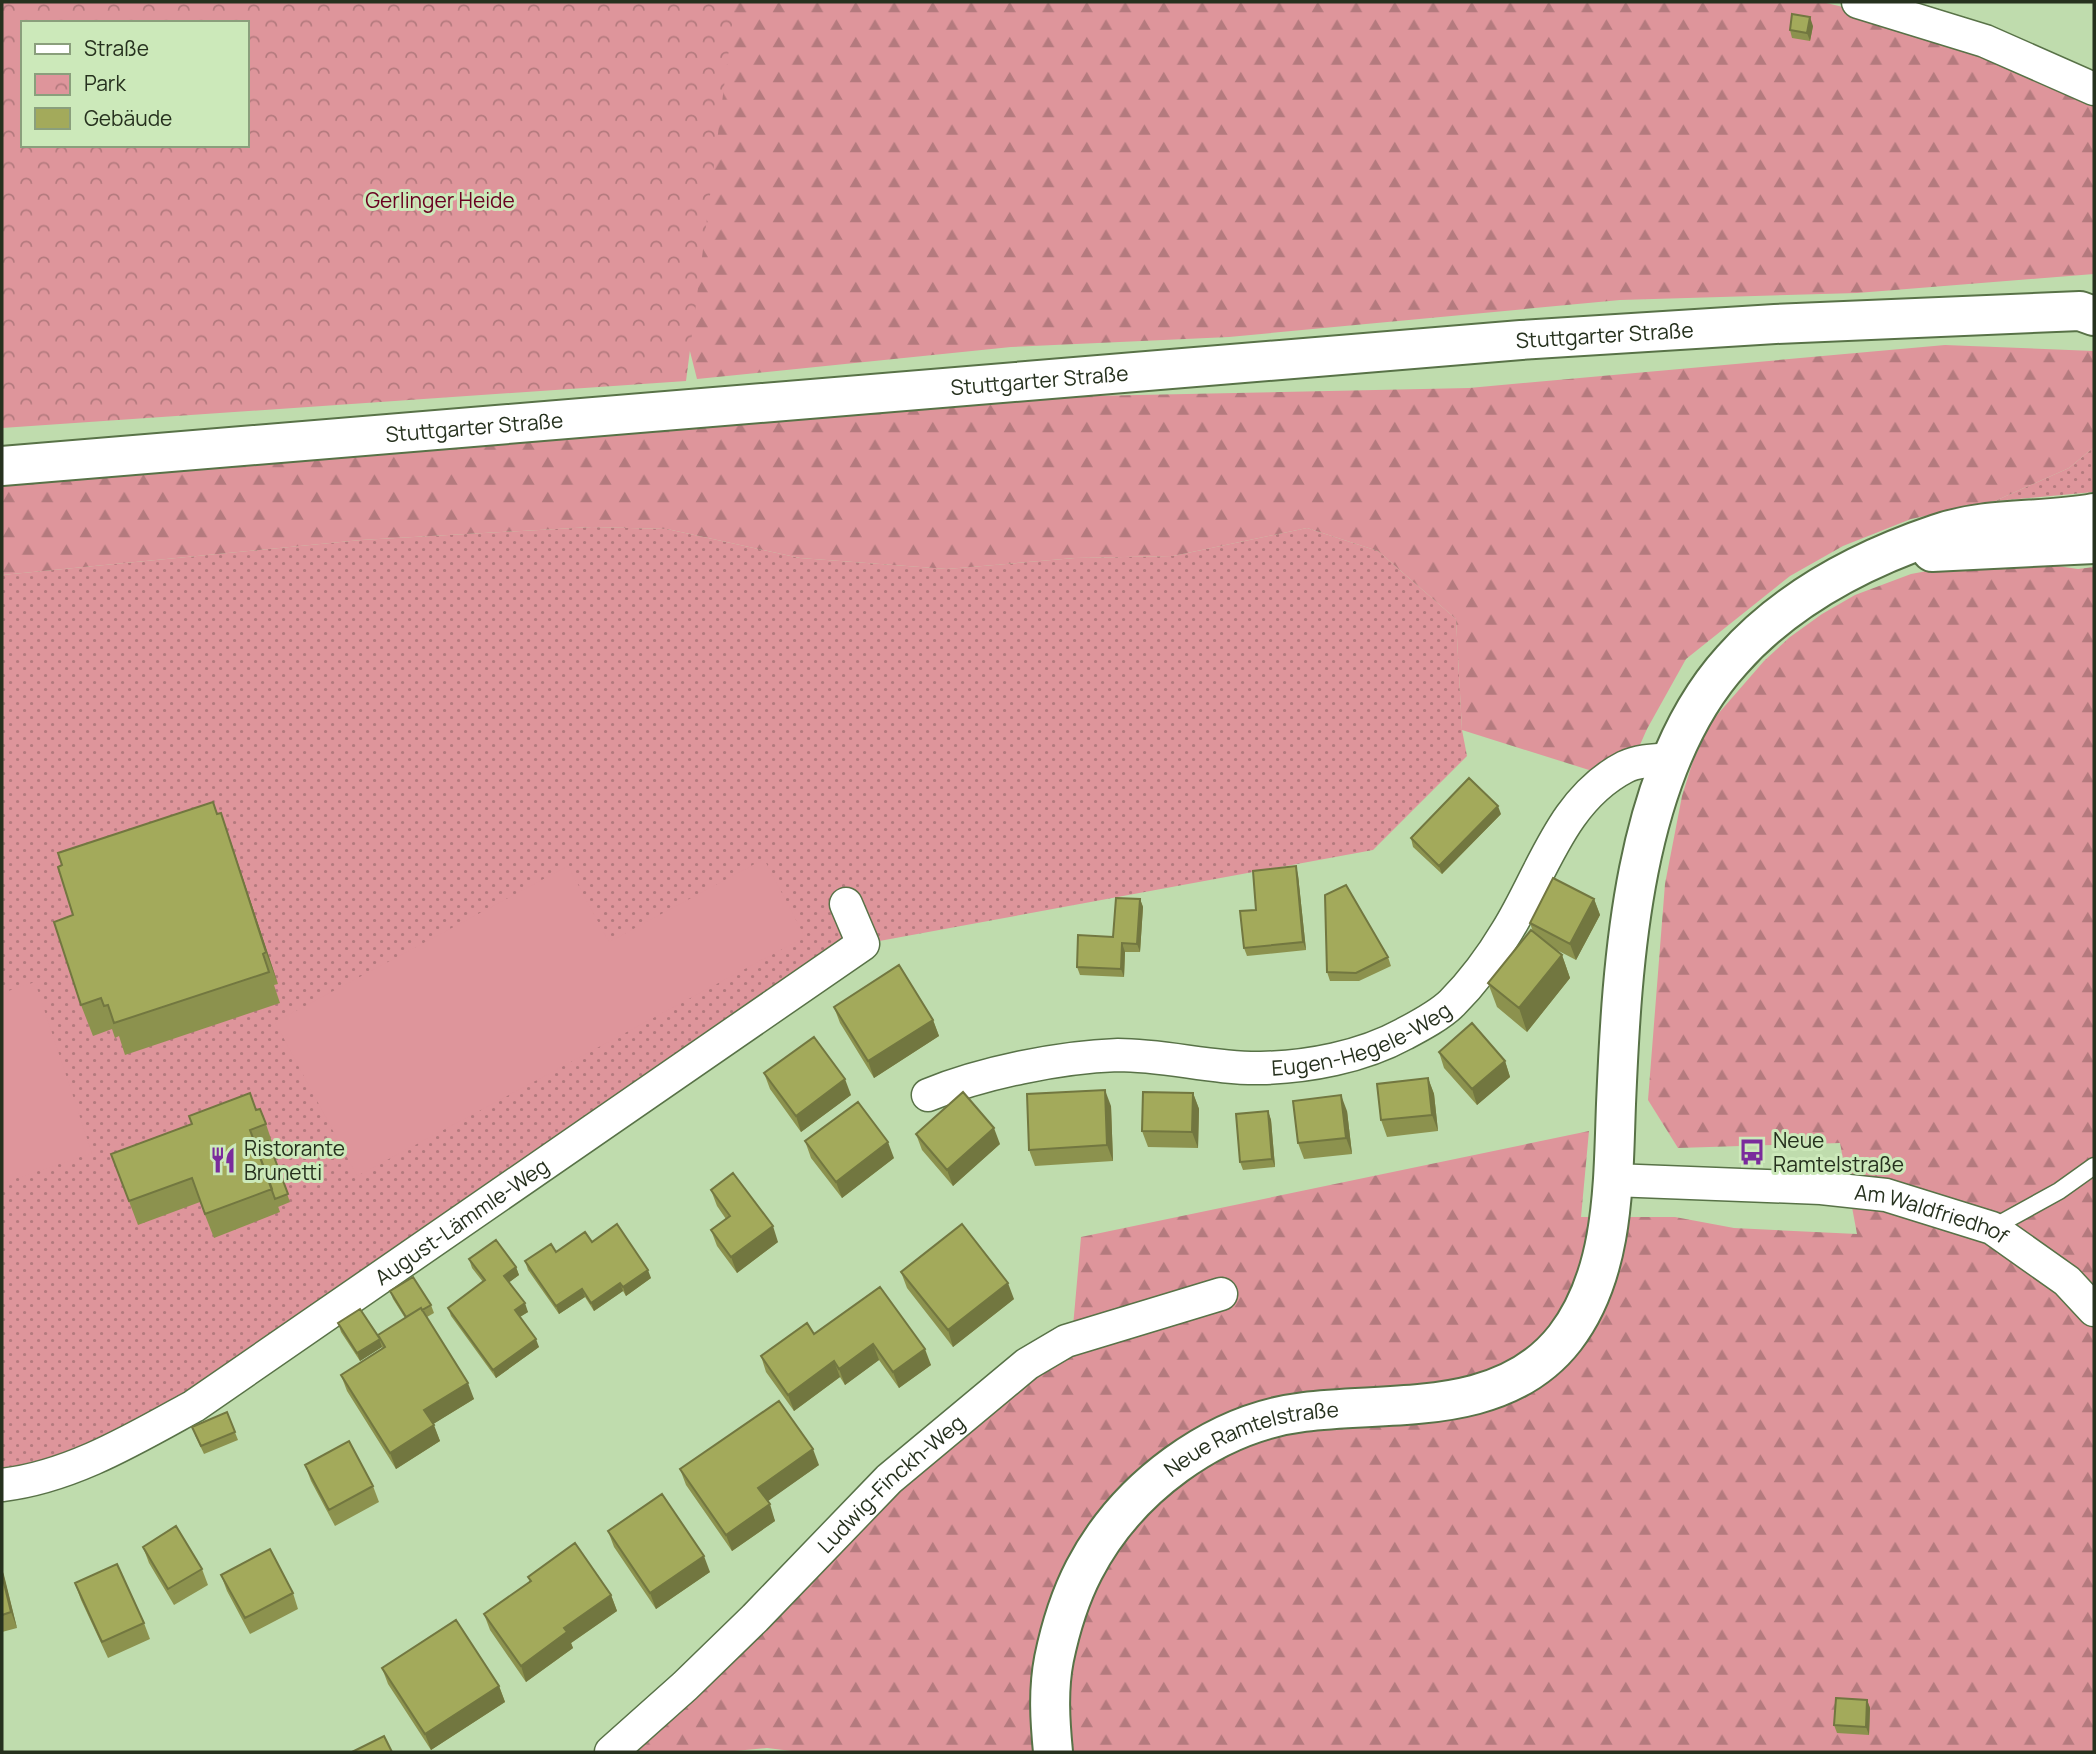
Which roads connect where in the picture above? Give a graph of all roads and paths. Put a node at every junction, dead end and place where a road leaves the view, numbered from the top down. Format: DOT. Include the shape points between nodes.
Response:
graph roads {
  1 [pos="1858,2"];
  2 [pos="2094,89"];
  3 [pos="2089,310"];
  4 [pos="2,466"];
  5 [pos="2094,513"];
  6 [pos="2094,544"];
  7 [pos="1895,551"];
  8 [pos="1672,759"];
  9 [pos="846,904"];
  10 [pos="928,1095"];
  11 [pos="2094,1166"];
  12 [pos="1613,1180"];
  13 [pos="1992,1228"];
  14 [pos="1221,1294"];
  15 [pos="2094,1310"];
  16 [pos="2,1485"];
  17 [pos="611,1752"];
  18 [pos="1053,1752"];
  1 -- 2 [label="street" via="1985,41"];
  3 -- 4 [label="main road, Stuttgarter Straße" via="1521,340"];
  5 -- 7 [label="main road, Neue Ramtelstraße" via="1974,524"];
  6 -- 7 [label="main road, Neue Ramtelstraße"];
  7 -- 8 [label="main road, Neue Ramtelstraße" via="1832,579 1756,635 1708,690"];
  8 -- 10 [label="street, Eugen-Hegele-Weg" via="1626,766 1592,790 1543,860 1508,930 1483,965 1451,1004 1404,1034 1364,1052 1260,1068 1119,1055 1054,1062 961,1081"];
  8 -- 12 [label="main road, Neue Ramtelstraße" via="1641,858 1627,949"];
  9 -- 16 [label="street, August-Lämmle-Weg" via="863,944 194,1406 109,1452 47,1476"];
  11 -- 13 [label="lane"];
  12 -- 13 [label="street, Am Waldfriedhof" via="1886,1195"];
  12 -- 18 [label="main road, Neue Ramtelstraße" via="1610,1222 1589,1301 1563,1341 1527,1373 1488,1391 1422,1405 1302,1412 1258,1421 1216,1438 1144,1490 1084,1570 1067,1614 1054,1660 1049,1709"];
  13 -- 15 [label="street, Am Waldfriedhof" via="2067,1281"];
  14 -- 17 [label="street, Ludwig-Finckh-Weg" via="1066,1341 1027,1364 889,1479 755,1618"];
}
